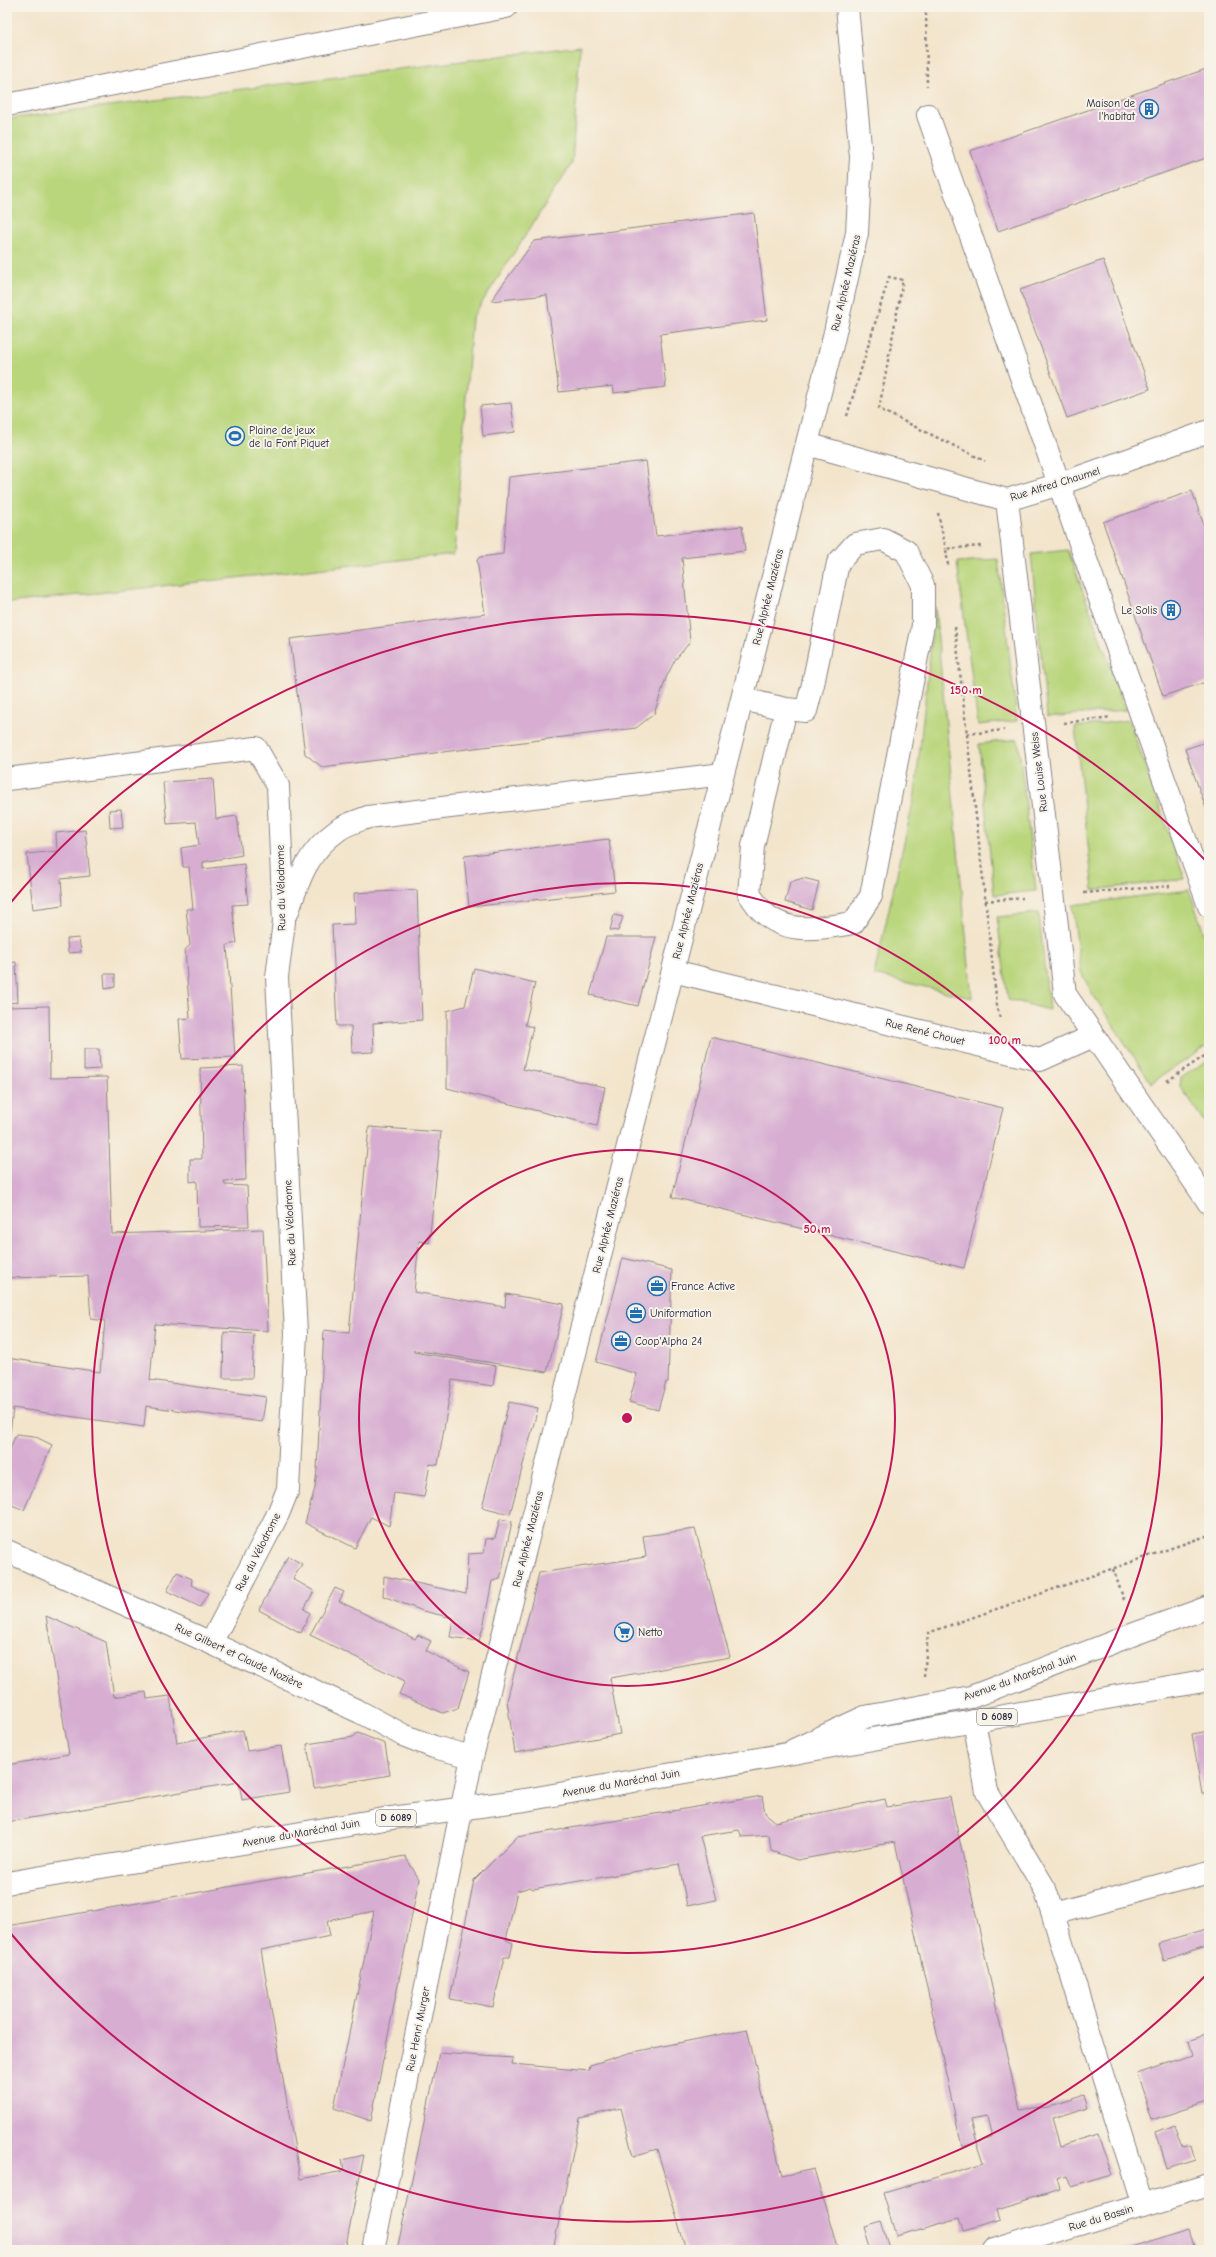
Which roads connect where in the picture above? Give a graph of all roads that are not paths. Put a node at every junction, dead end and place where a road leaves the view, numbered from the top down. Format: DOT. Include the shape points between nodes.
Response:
graph roads {
  1 [pos="506,7"];
  2 [pos="847,7"];
  3 [pos="7,105"];
  4 [pos="928,115"];
  5 [pos="1209,431"];
  6 [pos="807,444"];
  7 [pos="1060,484"];
  8 [pos="1007,500"];
  9 [pos="742,699"];
  10 [pos="786,709"];
  11 [pos="723,774"];
  12 [pos="7,778"];
  13 [pos="1209,906"];
  14 [pos="284,922"];
  15 [pos="673,972"];
  16 [pos="1093,1036"];
  17 [pos="1209,1203"];
  18 [pos="7,1551"];
  19 [pos="1209,1607"];
  20 [pos="211,1643"];
  21 [pos="1209,1680"];
  22 [pos="974,1721"];
  23 [pos="784,1754"];
  24 [pos="472,1757"];
  25 [pos="461,1809"];
  26 [pos="1209,1872"];
  27 [pos="7,1883"];
  28 [pos="1053,1914"];
  29 [pos="1209,2185"];
  30 [pos="1142,2205"];
  31 [pos="373,2250"];
  32 [pos="993,2250"];
  1 -- 3 [label="street"];
  2 -- 6 [label="street, Rue Alphée Maziéras" via="861,157 858,233"];
  4 -- 7 [label="street"];
  5 -- 7 [label="street, Rue Alfred Chaumel"];
  6 -- 8 [label="street, Rue Alfred Chaumel"];
  6 -- 9 [label="street, Rue Alphée Maziéras"];
  7 -- 8 [label="street, Rue Alfred Chaumel"];
  7 -- 13 [label="street"];
  8 -- 16 [label="street, Rue Louise Weiss" via="1065,994"];
  9 -- 10 [label="street"];
  9 -- 11 [label="street, Rue Alphée Maziéras"];
  10 -- 10 [label="street" via="753,846 749,894 762,912 786,926 815,930 853,923 871,896 923,624 923,585 906,551 883,539 855,544 838,563 806,711"];
  11 -- 14 [label="street" via="368,817 338,830 320,845 304,867"];
  11 -- 15 [label="street, Rue Alphée Maziéras"];
  12 -- 14 [label="street, Rue du Vélodrome" via="256,748 278,786"];
  14 -- 20 [label="street, Rue du Vélodrome" via="277,977 296,1333 288,1489 278,1514"];
  15 -- 16 [label="street, Rue René Chouet" via="1040,1060"];
  15 -- 24 [label="street, Rue Alphée Maziéras"];
  16 -- 17 [label="street"];
  18 -- 20 [label="street, Rue Gilbert et Claude Nozière"];
  19 -- 23 [label="street, Avenue du Maréchal Juin" via="971,1697 865,1717"];
  20 -- 24 [label="street, Rue Gilbert et Claude Nozière" via="360,1712 403,1735"];
  21 -- 22 [label="street, Avenue du Maréchal Juin / D 6089"];
  22 -- 23 [label="street, Avenue du Maréchal Juin / D 6089"];
  22 -- 28 [label="street" via="987,1792 1045,1889"];
  23 -- 25 [label="street, Avenue du Maréchal Juin / D 6089" via="526,1800"];
  24 -- 25 [label="street, Rue Alphée Maziéras"];
  25 -- 27 [label="street, Avenue du Maréchal Juin / D 6089" via="384,1819"];
  25 -- 31 [label="street, Rue Henri Murger"];
  26 -- 28 [label="street"];
  28 -- 30 [label="street"];
  29 -- 30 [label="street, Rue du Bassin"];
  30 -- 32 [label="street, Rue du Bassin"];
}
